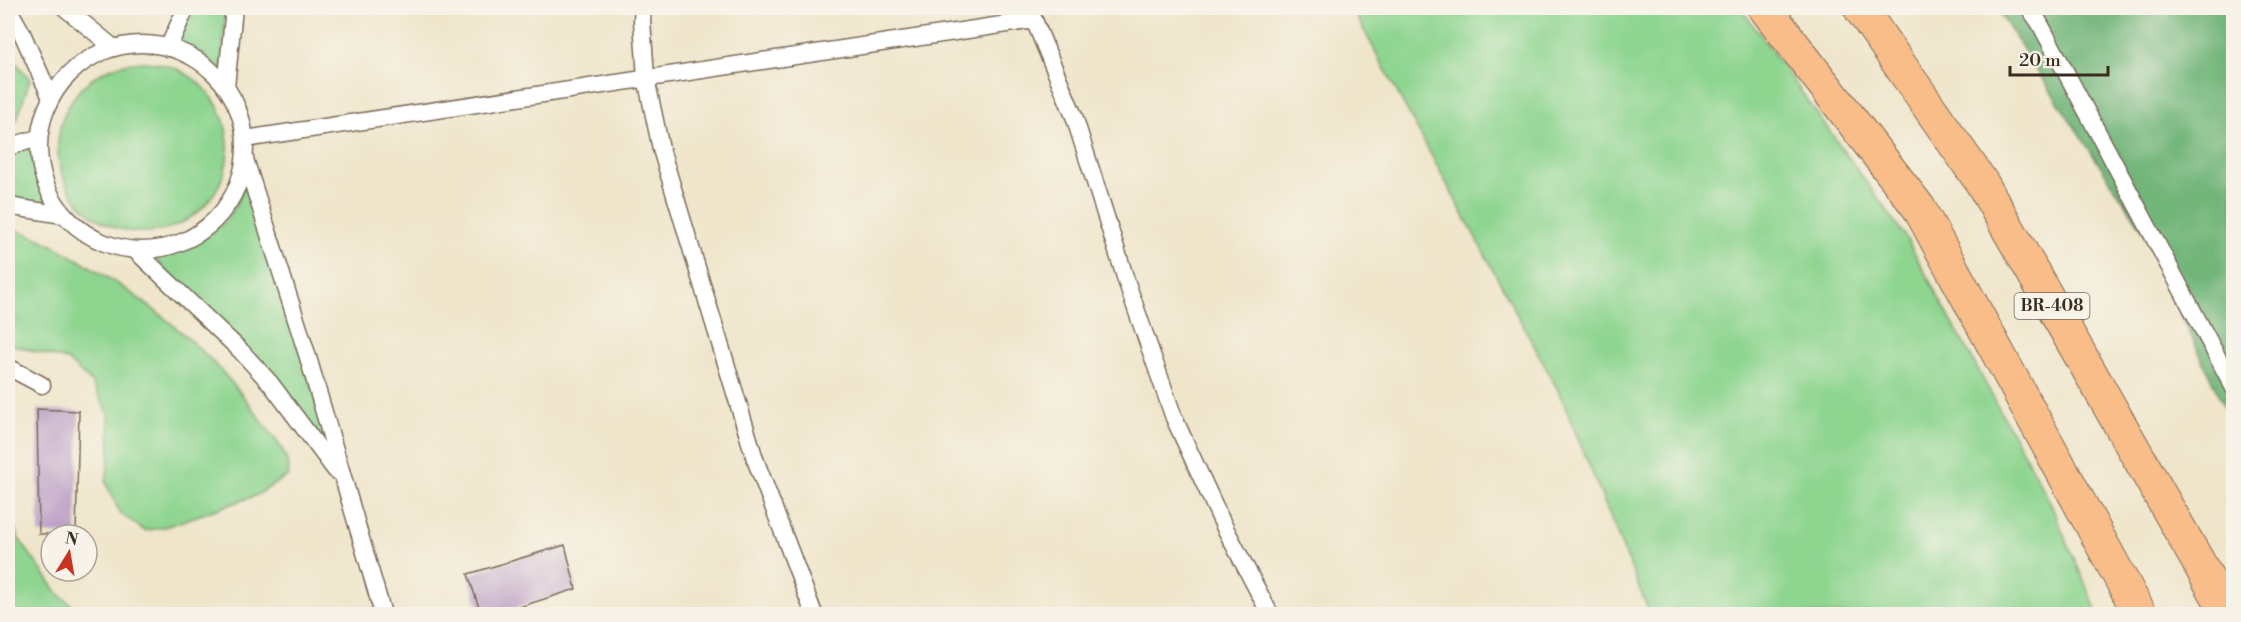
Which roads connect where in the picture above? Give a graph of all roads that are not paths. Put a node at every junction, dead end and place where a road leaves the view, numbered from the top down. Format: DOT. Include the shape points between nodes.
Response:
graph roads {
  1 [pos="8,8"];
  2 [pos="65,8"];
  3 [pos="186,8"];
  4 [pos="234,8"];
  5 [pos="643,8"];
  6 [pos="1765,8"];
  7 [pos="1860,8"];
  8 [pos="2029,8"];
  9 [pos="1031,14"];
  10 [pos="14,29"];
  11 [pos="114,48"];
  12 [pos="168,48"];
  13 [pos="646,78"];
  14 [pos="226,87"];
  15 [pos="51,98"];
  16 [pos="38,138"];
  17 [pos="245,139"];
  18 [pos="8,147"];
  19 [pos="245,159"];
  20 [pos="8,206"];
  21 [pos="63,215"];
  22 [pos="135,250"];
  23 [pos="8,367"];
  24 [pos="42,385"];
  25 [pos="2234,388"];
  26 [pos="342,479"];
  27 [pos="2090,523"];
  28 [pos="383,615"];
  29 [pos="814,615"];
  30 [pos="1270,615"];
  31 [pos="2124,615"];
  32 [pos="2140,615"];
  33 [pos="2228,615"];
  1 -- 10 [label="lane"];
  2 -- 11 [label="lane"];
  3 -- 12 [label="lane"];
  4 -- 14 [label="lane"];
  5 -- 13 [label="lane"];
  6 -- 27 [label="highway" via="1919,208"];
  7 -- 33 [label="highway, BR-408" via="1982,183"];
  8 -- 25 [label="lane"];
  9 -- 13 [label="lane"];
  9 -- 30 [label="lane" via="1074,116 1174,418"];
  10 -- 15 [label="lane"];
  11 -- 12 [label="lane"];
  11 -- 15 [label="lane" via="74,70"];
  12 -- 14 [label="lane" via="201,63"];
  13 -- 17 [label="lane"];
  13 -- 29 [label="lane" via="661,149 755,459"];
  14 -- 17 [label="lane"];
  15 -- 16 [label="lane"];
  16 -- 18 [label="lane"];
  16 -- 21 [label="lane" via="43,179"];
  17 -- 19 [label="lane"];
  19 -- 22 [label="lane" via="237,189 220,215 196,236 166,248"];
  19 -- 26 [label="lane"];
  20 -- 21 [label="lane"];
  21 -- 22 [label="lane" via="84,233 108,245"];
  22 -- 26 [label="lane" via="271,384"];
  23 -- 24 [label="lane"];
  26 -- 28 [label="lane"];
  27 -- 31 [label="highway"];
  27 -- 32 [label="highway"];
}
